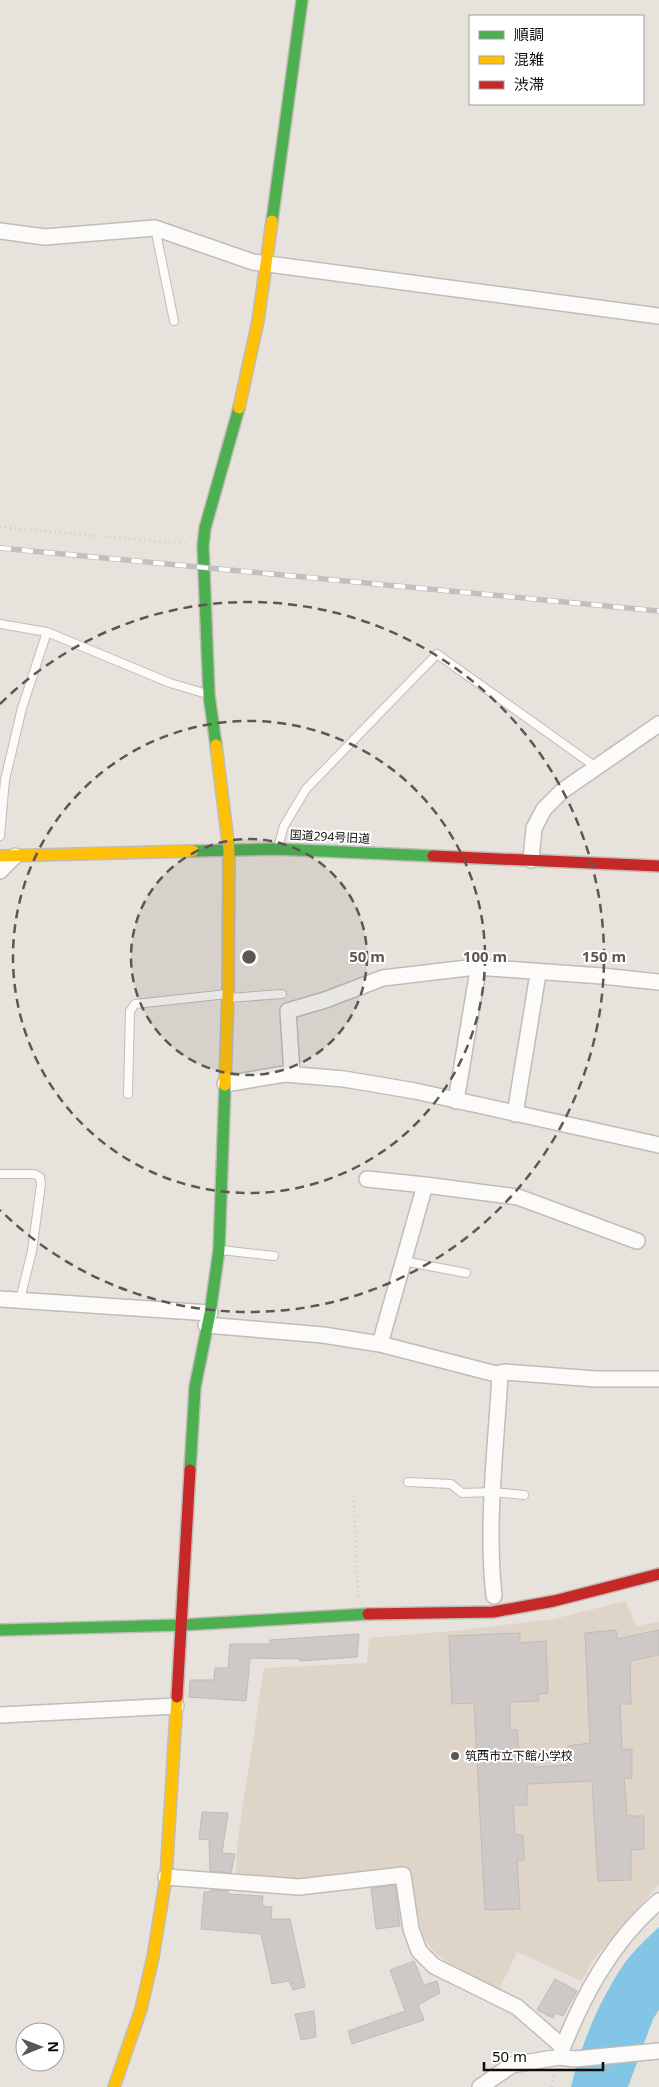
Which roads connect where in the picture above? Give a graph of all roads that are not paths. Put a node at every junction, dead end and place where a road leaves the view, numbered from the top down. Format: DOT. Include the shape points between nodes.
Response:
graph roads {
  1 [pos="302,0"];
  2 [pos="155,228"];
  3 [pos="0,231"];
  4 [pos="266,264"];
  5 [pos="659,316"];
  6 [pos="174,321"];
  7 [pos="0,624"];
  8 [pos="47,632"];
  9 [pos="209,695"];
  10 [pos="659,724"];
  11 [pos="596,767"];
  12 [pos="0,836"];
  13 [pos="277,849"];
  14 [pos="229,850"];
  15 [pos="7,856"];
  16 [pos="531,860"];
  17 [pos="659,866"];
  18 [pos="0,872"];
  19 [pos="477,976"];
  20 [pos="537,980"];
  21 [pos="659,982"];
  22 [pos="282,994"];
  23 [pos="228,996"];
  24 [pos="292,1074"];
  25 [pos="224,1084"];
  26 [pos="128,1094"];
  27 [pos="456,1100"];
  28 [pos="515,1114"];
  29 [pos="659,1145"];
  30 [pos="0,1174"];
  31 [pos="367,1179"];
  32 [pos="425,1185"];
  33 [pos="638,1241"];
  34 [pos="219,1250"];
  35 [pos="274,1256"];
  36 [pos="404,1261"];
  37 [pos="466,1274"];
  38 [pos="0,1299"];
  39 [pos="20,1300"];
  40 [pos="208,1319"];
  41 [pos="380,1344"];
  42 [pos="496,1374"];
  43 [pos="659,1377"];
  44 [pos="408,1482"];
  45 [pos="492,1492"];
  46 [pos="524,1495"];
  47 [pos="659,1574"];
  48 [pos="494,1596"];
  49 [pos="182,1625"];
  50 [pos="0,1630"];
  51 [pos="176,1706"];
  52 [pos="0,1715"];
  53 [pos="166,1878"];
  54 [pos="659,1901"];
  55 [pos="659,2051"];
  56 [pos="562,2054"];
  57 [pos="114,2087"];
  58 [pos="480,2087"];
  1 -- 4 [label="street"];
  2 -- 3 [label="street" via="45,237"];
  2 -- 4 [label="street"];
  2 -- 6 [label="lane"];
  4 -- 5 [label="street"];
  4 -- 9 [label="street" via="258,321 235,425 205,528"];
  7 -- 8 [label="lane"];
  8 -- 9 [label="lane" via="170,683"];
  8 -- 12 [label="lane" via="22,708 5,780"];
  9 -- 14 [label="street"];
  10 -- 11 [label="street"];
  11 -- 13 [label="lane" via="437,654 306,789 284,826"];
  11 -- 16 [label="street" via="562,790 544,809 534,828"];
  13 -- 14 [label="street, 国道294号旧道"];
  13 -- 16 [label="street, 国道294号旧道"];
  14 -- 15 [label="street, 国道294号旧道"];
  14 -- 23 [label="street"];
  15 -- 18 [label="street"];
  16 -- 17 [label="street, 国道294号旧道"];
  19 -- 27 [label="street"];
  20 -- 28 [label="street"];
  21 -- 24 [label="street" via="476,967 383,978 288,1011"];
  22 -- 23 [label="lane"];
  23 -- 25 [label="street"];
  23 -- 26 [label="lane" via="135,1004 130,1011"];
  24 -- 25 [label="street"];
  24 -- 27 [label="street" via="344,1078"];
  25 -- 34 [label="street"];
  27 -- 28 [label="street"];
  28 -- 29 [label="street"];
  30 -- 39 [label="lane" via="34,1174 40,1177 33,1243"];
  31 -- 32 [label="street"];
  32 -- 33 [label="street" via="518,1197"];
  32 -- 36 [label="street"];
  34 -- 35 [label="lane"];
  34 -- 40 [label="street"];
  36 -- 37 [label="lane"];
  36 -- 41 [label="street"];
  38 -- 39 [label="street"];
  39 -- 40 [label="street"];
  40 -- 41 [label="street"];
  40 -- 49 [label="street" via="195,1387"];
  41 -- 42 [label="street"];
  42 -- 43 [label="street" via="594,1379"];
  42 -- 45 [label="street" via="500,1375"];
  44 -- 45 [label="lane" via="452,1484 462,1493"];
  45 -- 46 [label="lane"];
  45 -- 48 [label="street" via="490,1568"];
  47 -- 49 [label="street" via="554,1601 492,1612 359,1614"];
  49 -- 50 [label="street"];
  49 -- 51 [label="street"];
  51 -- 52 [label="street"];
  51 -- 53 [label="street"];
  53 -- 56 [label="street" via="300,1887 403,1875 411,1929 419,1951 434,1966 517,2007"];
  53 -- 57 [label="street" via="141,2008"];
  54 -- 56 [label="street" via="642,1916 600,1969"];
  55 -- 56 [label="street" via="575,2059"];
  56 -- 58 [label="street" via="512,2064"];
}
